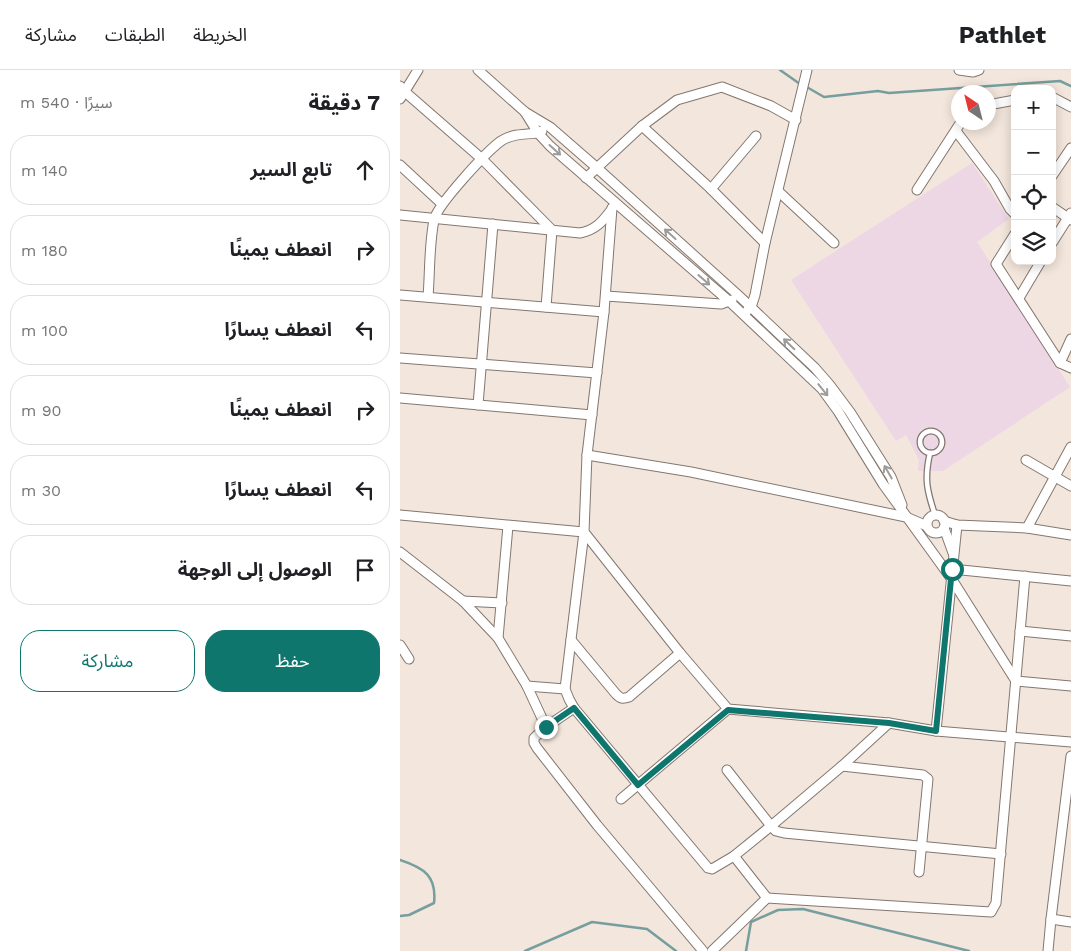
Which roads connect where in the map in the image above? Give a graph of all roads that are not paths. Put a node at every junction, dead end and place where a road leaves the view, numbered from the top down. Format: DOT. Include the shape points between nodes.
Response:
graph roads {
  1 [pos="418,70"];
  2 [pos="478,70"];
  3 [pos="959,70"];
  4 [pos="978,70"];
  5 [pos="806,74"];
  6 [pos="401,92"];
  7 [pos="1056,99"];
  8 [pos="1011,101"];
  9 [pos="996,104"];
  10 [pos="1071,107"];
  11 [pos="525,112"];
  12 [pos="796,120"];
  13 [pos="642,126"];
  14 [pos="550,127"];
  15 [pos="956,131"];
  16 [pos="538,133"];
  17 [pos="756,136"];
  18 [pos="1071,148"];
  19 [pos="482,159"];
  20 [pos="400,165"];
  21 [pos="596,167"];
  22 [pos="1053,175"];
  23 [pos="586,178"];
  24 [pos="712,189"];
  25 [pos="917,190"];
  26 [pos="778,191"];
  27 [pos="625,193"];
  28 [pos="442,204"];
  29 [pos="614,206"];
  30 [pos="1056,209"];
  31 [pos="1011,210"];
  32 [pos="400,215"];
  33 [pos="1070,217"];
  34 [pos="434,218"];
  35 [pos="493,224"];
  36 [pos="552,230"];
  37 [pos="1056,237"];
  38 [pos="1011,240"];
  39 [pos="765,243"];
  40 [pos="834,243"];
  41 [pos="1039,265"];
  42 [pos="400,295"];
  43 [pos="738,295"];
  44 [pos="606,296"];
  45 [pos="428,297"];
  46 [pos="1019,298"];
  47 [pos="486,302"];
  48 [pos="730,302"];
  49 [pos="750,306"];
  50 [pos="546,307"];
  51 [pos="604,312"];
  52 [pos="743,314"];
  53 [pos="1071,339"];
  54 [pos="400,358"];
  55 [pos="1060,363"];
  56 [pos="482,364"];
  57 [pos="1071,368"];
  58 [pos="597,373"];
  59 [pos="400,398"];
  60 [pos="478,405"];
  61 [pos="592,415"];
  62 [pos="1071,447"];
  63 [pos="930,453"];
  64 [pos="587,455"];
  65 [pos="1026,460"];
  66 [pos="1055,477"];
  67 [pos="1071,486"];
  68 [pos="400,515"];
  69 [pos="935,515"];
  70 [pos="906,517"];
  71 [pos="944,524"];
  72 [pos="957,525"];
  73 [pos="508,526"];
  74 [pos="927,528"];
  75 [pos="1027,528"];
  76 [pos="584,532"];
  77 [pos="1071,535"];
  78 [pos="400,552"];
  79 [pos="934,556"];
  80 [pos="954,556"];
  81 [pos="952,569"];
  82 [pos="1025,576"];
  83 [pos="951,578"];
  84 [pos="1071,581"];
  85 [pos="463,601"];
  86 [pos="502,604"];
  87 [pos="1020,631"];
  88 [pos="1071,636"];
  89 [pos="498,638"];
  90 [pos="571,640"];
  91 [pos="400,645"];
  92 [pos="680,653"];
  93 [pos="409,659"];
  94 [pos="1016,681"];
  95 [pos="527,686"];
  96 [pos="1071,686"];
  97 [pos="565,689"];
  98 [pos="574,708"];
  99 [pos="728,710"];
  100 [pos="889,723"];
  101 [pos="546,727"];
  102 [pos="936,731"];
  103 [pos="1010,738"];
  104 [pos="1071,742"];
  105 [pos="1071,756"];
  106 [pos="842,766"];
  107 [pos="727,770"];
  108 [pos="638,785"];
  109 [pos="621,799"];
  110 [pos="771,826"];
  111 [pos="921,846"];
  112 [pos="1001,854"];
  113 [pos="734,856"];
  114 [pos="919,872"];
  115 [pos="767,898"];
  116 [pos="1051,919"];
  117 [pos="1071,922"];
  118 [pos="703,951"];
  119 [pos="712,951"];
  120 [pos="1048,951"];
  1 -- 6 [label="street"];
  2 -- 11 [label="street"];
  3 -- 4 [label="street"];
  5 -- 12 [label="street"];
  6 -- 19 [label="street"];
  7 -- 10 [label="street"];
  8 -- 9 [label="street"];
  11 -- 14 [label="street"];
  11 -- 16 [label="street"];
  12 -- 13 [label="street" via="771,106 722,87 677,100"];
  12 -- 26 [label="street"];
  13 -- 21 [label="street"];
  13 -- 24 [label="street"];
  14 -- 16 [label="street"];
  14 -- 21 [label="street"];
  15 -- 25 [label="street"];
  15 -- 31 [label="street" via="994,181"];
  16 -- 19 [label="street" via="501,140"];
  16 -- 23 [label="street, one-way"];
  17 -- 24 [label="street"];
  18 -- 22 [label="street"];
  19 -- 28 [label="street"];
  19 -- 36 [label="street"];
  20 -- 28 [label="street"];
  21 -- 23 [label="street"];
  21 -- 27 [label="street"];
  23 -- 29 [label="street"];
  24 -- 39 [label="street"];
  26 -- 39 [label="street"];
  26 -- 40 [label="street"];
  27 -- 29 [label="street"];
  43 -- 27 [label="street, one-way"];
  28 -- 34 [label="street"];
  29 -- 36 [label="street" via="600,224 588,232"];
  29 -- 44 [label="street"];
  29 -- 48 [label="street, one-way"];
  30 -- 33 [label="street"];
  32 -- 34 [label="street"];
  33 -- 37 [label="street"];
  34 -- 35 [label="street"];
  34 -- 45 [label="street"];
  35 -- 36 [label="street"];
  35 -- 47 [label="street"];
  36 -- 50 [label="street"];
  38 -- 46 [label="street" via="996,264"];
  39 -- 49 [label="street"];
  41 -- 46 [label="street"];
  42 -- 45 [label="street"];
  43 -- 48 [label="street"];
  43 -- 49 [label="street"];
  44 -- 48 [label="street"];
  44 -- 51 [label="street"];
  45 -- 47 [label="street"];
  46 -- 55 [label="street"];
  47 -- 50 [label="street"];
  47 -- 56 [label="street"];
  48 -- 52 [label="street"];
  49 -- 52 [label="street"];
  70 -- 49 [label="street, one-way" via="891,477 850,412 815,368"];
  50 -- 51 [label="street"];
  51 -- 58 [label="street"];
  52 -- 70 [label="street, one-way" via="822,389"];
  53 -- 55 [label="street"];
  54 -- 56 [label="street"];
  55 -- 57 [label="street"];
  56 -- 58 [label="street"];
  56 -- 60 [label="street"];
  58 -- 61 [label="street"];
  59 -- 60 [label="street"];
  60 -- 61 [label="street"];
  61 -- 64 [label="street"];
  62 -- 66 [label="street"];
  63 -- 63 [label="lane" via="936,452 943,444 939,433 933,430 927,431 920,440 924,451"];
  63 -- 69 [label="lane" via="926,476 928,497"];
  64 -- 70 [label="street" via="691,472"];
  64 -- 76 [label="street"];
  65 -- 66 [label="street"];
  66 -- 67 [label="street"];
  66 -- 75 [label="street"];
  68 -- 73 [label="street"];
  69 -- 71 [label="street" via="942,518"];
  69 -- 74 [label="street" via="928,519"];
  70 -- 74 [label="street"];
  70 -- 79 [label="street"];
  71 -- 72 [label="street"];
  71 -- 74 [label="street" via="942,531 935,534"];
  71 -- 80 [label="street"];
  72 -- 75 [label="street"];
  72 -- 80 [label="street"];
  73 -- 76 [label="street"];
  73 -- 86 [label="street"];
  74 -- 79 [label="street"];
  75 -- 77 [label="street"];
  76 -- 90 [label="street"];
  76 -- 92 [label="street"];
  78 -- 85 [label="street"];
  79 -- 83 [label="street"];
  80 -- 81 [label="street"];
  81 -- 82 [label="street"];
  81 -- 83 [label="street"];
  82 -- 84 [label="street"];
  82 -- 87 [label="street"];
  83 -- 94 [label="street"];
  83 -- 102 [label="street"];
  85 -- 86 [label="street"];
  85 -- 89 [label="street"];
  86 -- 89 [label="street"];
  87 -- 88 [label="street"];
  87 -- 94 [label="street"];
  89 -- 95 [label="street"];
  90 -- 92 [label="street" via="616,694 624,699"];
  90 -- 97 [label="street"];
  91 -- 93 [label="street"];
  92 -- 99 [label="street"];
  94 -- 96 [label="street"];
  94 -- 103 [label="street"];
  95 -- 97 [label="street"];
  95 -- 101 [label="street"];
  97 -- 98 [label="street"];
  98 -- 101 [label="street"];
  98 -- 108 [label="street"];
  99 -- 100 [label="street"];
  99 -- 108 [label="street"];
  100 -- 102 [label="street"];
  100 -- 106 [label="street"];
  101 -- 118 [label="street" via="534,738 537,748"];
  102 -- 103 [label="street"];
  103 -- 104 [label="street"];
  103 -- 112 [label="street"];
  105 -- 116 [label="street"];
  106 -- 110 [label="street"];
  106 -- 111 [label="street" via="928,779"];
  107 -- 110 [label="street"];
  108 -- 109 [label="street"];
  108 -- 113 [label="street" via="704,866 712,870"];
  110 -- 111 [label="street" via="784,834"];
  110 -- 113 [label="street"];
  111 -- 112 [label="street"];
  111 -- 114 [label="street"];
  112 -- 115 [label="street" via="996,903 991,912"];
  113 -- 115 [label="street"];
  115 -- 119 [label="street"];
  116 -- 117 [label="street"];
  116 -- 120 [label="street"];
}
